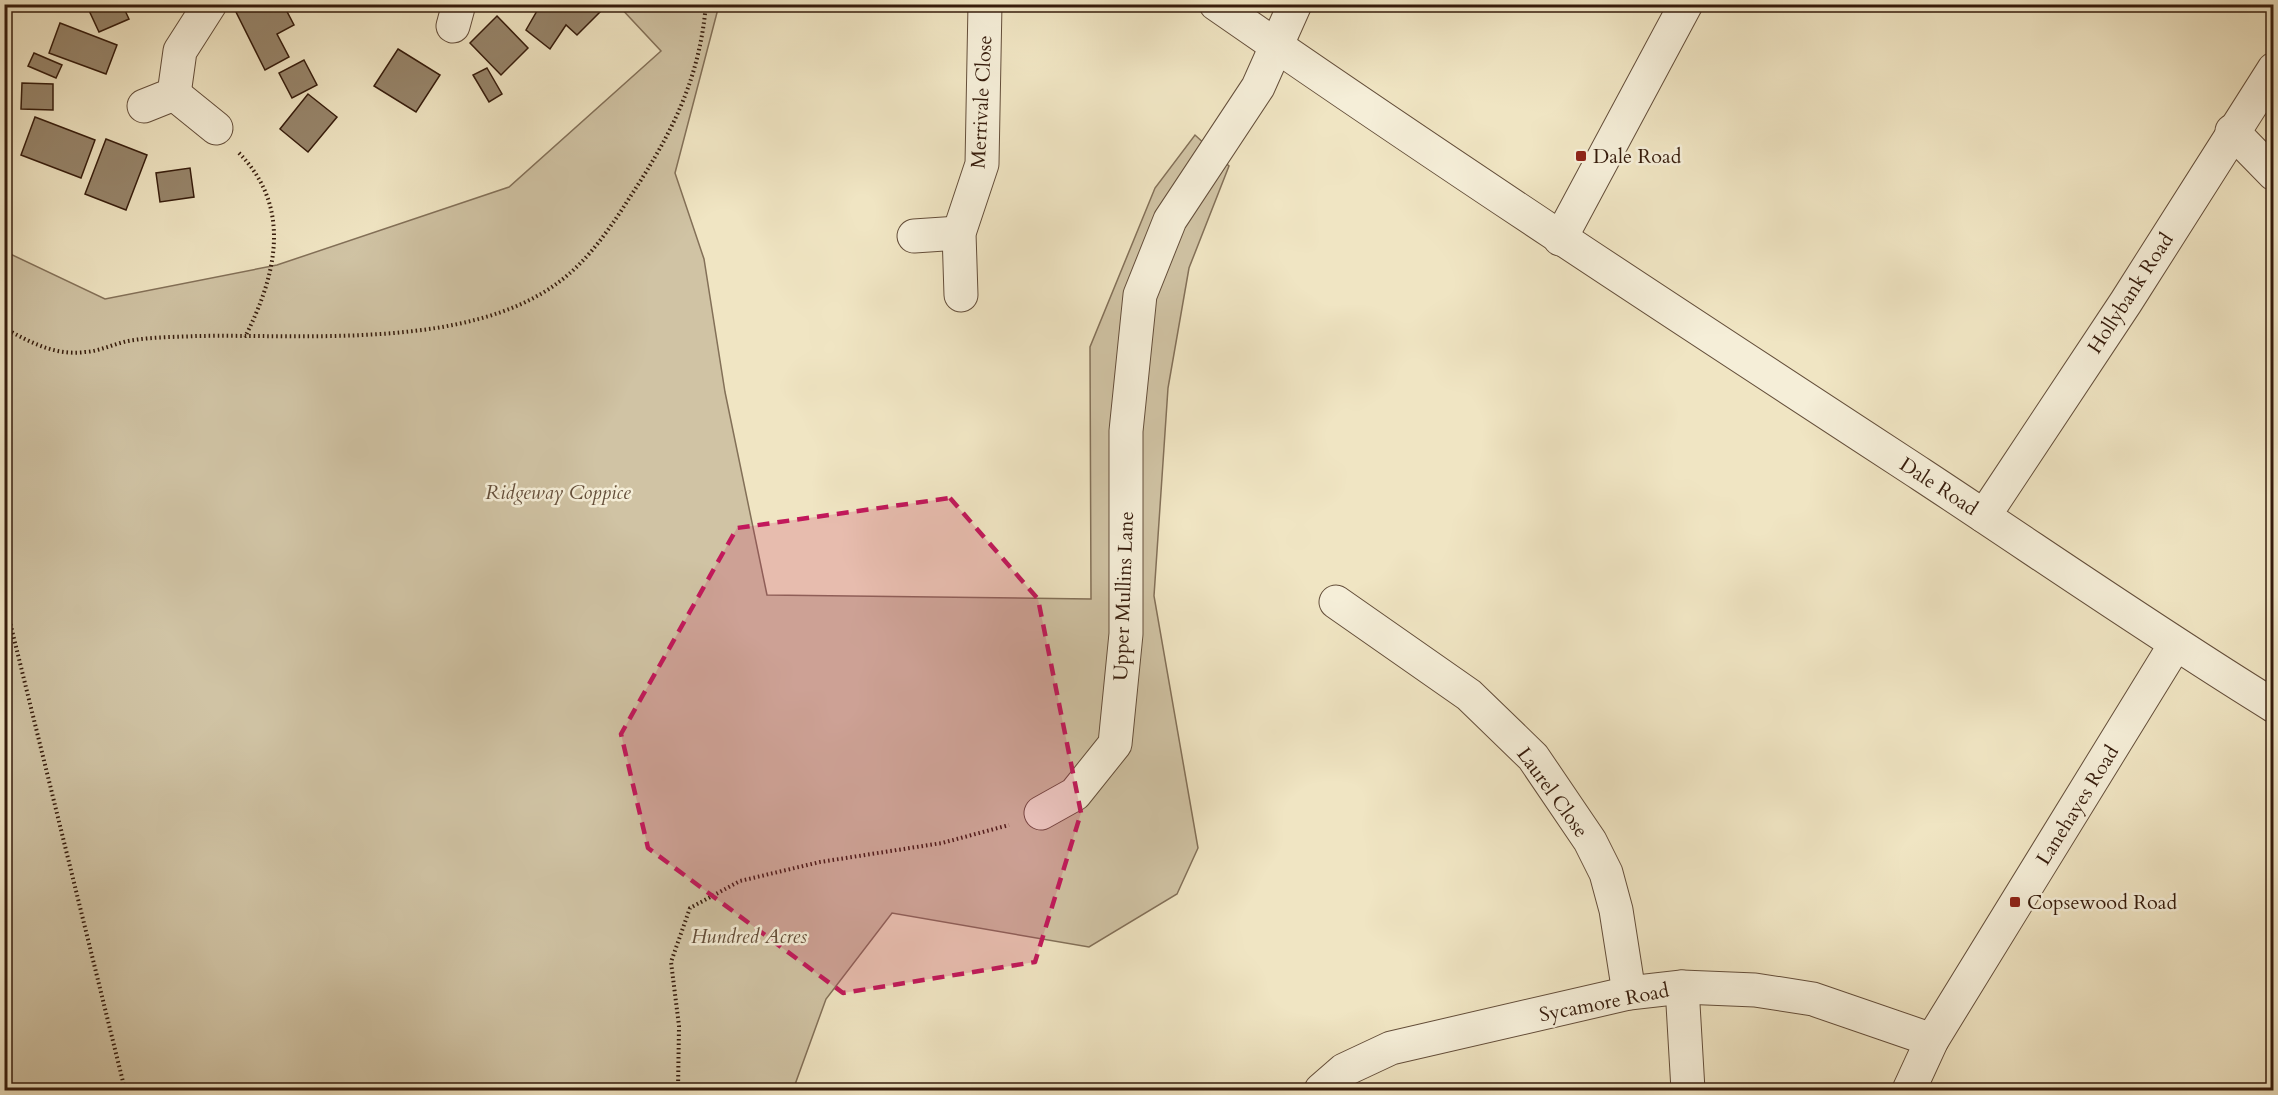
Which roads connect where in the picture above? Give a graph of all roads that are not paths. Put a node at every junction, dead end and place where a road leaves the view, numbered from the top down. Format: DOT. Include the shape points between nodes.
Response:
graph roads {
  1 [pos="210,4"];
  2 [pos="985,4"];
  3 [pos="1216,4"];
  4 [pos="1295,4"];
  5 [pos="1686,4"];
  6 [pos="1276,46"];
  7 [pos="2274,69"];
  8 [pos="174,94"];
  9 [pos="144,106"];
  10 [pos="216,128"];
  11 [pos="2232,131"];
  12 [pos="2274,174"];
  13 [pos="959,233"];
  14 [pos="914,236"];
  15 [pos="1560,239"];
  16 [pos="962,295"];
  17 [pos="1984,516"];
  18 [pos="1336,602"];
  19 [pos="2175,645"];
  20 [pos="2274,706"];
  21 [pos="1041,813"];
  22 [pos="1682,987"];
  23 [pos="1629,993"];
  24 [pos="1932,1040"];
  25 [pos="1320,1090"];
  26 [pos="1688,1090"];
  27 [pos="1910,1090"];
  1 -- 8 [label="street" via="180,51"];
  2 -- 13 [label="street, Merrivale Close" via="982,164"];
  3 -- 6 [label="street, Dale Road"];
  4 -- 6 [label="street, Upper Mullins Lane"];
  5 -- 15 [label="street"];
  6 -- 15 [label="street, Dale Road"];
  6 -- 21 [label="street, Upper Mullins Lane" via="1258,87 1170,220 1140,294 1126,431 1126,634 1115,744 1075,794"];
  7 -- 11 [label="street, Hollybank Road"];
  8 -- 9 [label="street"];
  8 -- 10 [label="street"];
  11 -- 12 [label="street"];
  11 -- 17 [label="street, Hollybank Road" via="2126,302"];
  13 -- 14 [label="street"];
  13 -- 16 [label="street, Merrivale Close"];
  15 -- 17 [label="street, Dale Road"];
  17 -- 19 [label="street, Dale Road"];
  18 -- 23 [label="street, Laurel Close" via="1469,695 1533,757 1590,841 1606,873"];
  19 -- 20 [label="street, Dale Road"];
  19 -- 24 [label="street, Lanehayes Road"];
  22 -- 23 [label="street, Sycamore Road"];
  22 -- 24 [label="street, Sycamore Road" via="1755,990 1813,999"];
  22 -- 26 [label="street"];
  23 -- 25 [label="street, Sycamore Road" via="1390,1048 1344,1070"];
  24 -- 27 [label="street, Lanehayes Road"];
}
